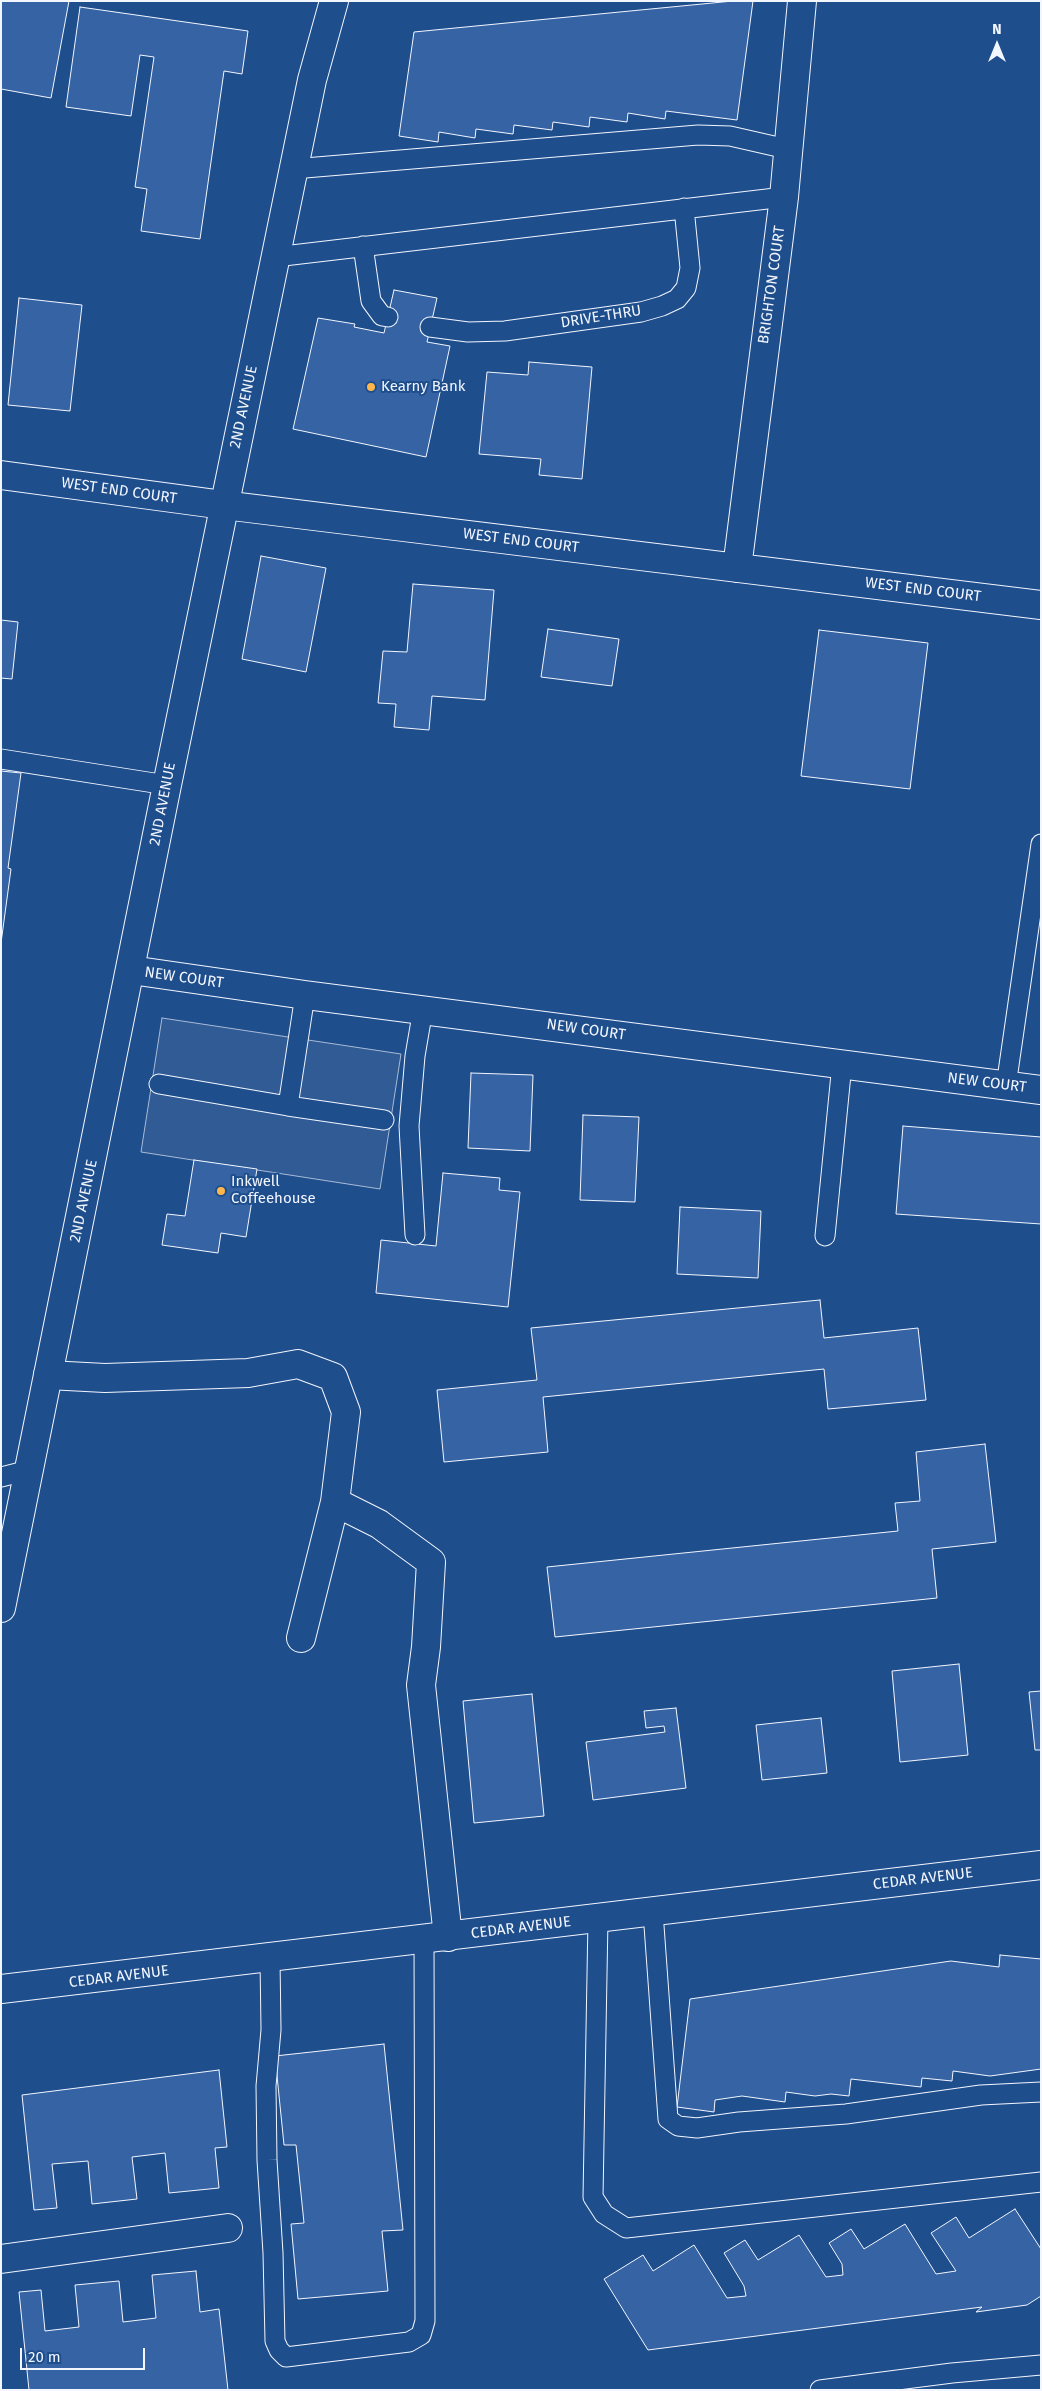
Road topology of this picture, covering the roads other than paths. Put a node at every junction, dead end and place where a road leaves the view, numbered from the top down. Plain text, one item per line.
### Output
1 (334, 1) edge
2 (802, 1) edge
3 (787, 149) junction
4 (294, 170) junction
5 (784, 197) junction
6 (684, 208) junction
7 (363, 246) junction
8 (276, 257) junction
9 (388, 317) dead end
10 (430, 326) dead end
11 (1, 475) edge
12 (224, 505) junction
13 (737, 568) junction
14 (1041, 605) edge
15 (1, 759) edge
16 (167, 785) junction
17 (1041, 844) edge
18 (131, 970) junction
19 (305, 995) junction
20 (423, 1009) junction
21 (842, 1064) junction
22 (159, 1084) dead end
23 (1006, 1086) junction
24 (1041, 1090) edge
25 (288, 1106) junction
26 (384, 1120) dead end
27 (415, 1235) dead end
28 (825, 1236) dead end
29 (48, 1375) junction
30 (29, 1470) junction
31 (1, 1477) edge
32 (335, 1502) junction
33 (1, 1608) edge
34 (301, 1638) dead end
35 (1041, 1865) edge
36 (653, 1912) junction
37 (598, 1918) junction
38 (436, 1939) junction
39 (270, 1959) junction
40 (1, 1989) edge
41 (1041, 2092) edge
42 (1041, 2182) edge
43 (228, 2228) dead end
44 (1, 2259) edge
45 (1041, 2365) edge
46 (820, 2390) edge

1 - 4 street, 2ND AVENUE
2 - 3 street, BRIGHTON COURT
3 - 4 lane
3 - 5 street, BRIGHTON COURT
4 - 8 street, 2ND AVENUE
5 - 6 lane
5 - 13 street, BRIGHTON COURT
6 - 7 lane
6 - 10 lane, DRIVE-THRU
7 - 8 lane
7 - 9 lane
8 - 12 street, 2ND AVENUE
11 - 12 street, WEST END COURT
12 - 13 street, WEST END COURT
12 - 16 street, 2ND AVENUE
13 - 14 street, WEST END COURT
15 - 16 lane
16 - 18 street, 2ND AVENUE
17 - 23 lane
18 - 19 street, NEW COURT
18 - 29 street, 2ND AVENUE
19 - 20 street, NEW COURT
19 - 25 lane
20 - 21 street, NEW COURT
20 - 27 lane
21 - 23 street, NEW COURT
21 - 28 lane
22 - 25 lane
23 - 24 street, NEW COURT
25 - 26 lane
29 - 30 street, 2ND AVENUE
29 - 32 street
30 - 31 lane
30 - 33 street, 2ND AVENUE
32 - 34 street
32 - 38 street
35 - 36 street, CEDAR AVENUE
36 - 37 street, CEDAR AVENUE
36 - 41 lane
37 - 38 street, CEDAR AVENUE
37 - 42 lane
38 - 39 street, CEDAR AVENUE
38 - 39 lane
39 - 40 street, CEDAR AVENUE
43 - 44 street
45 - 46 lane

